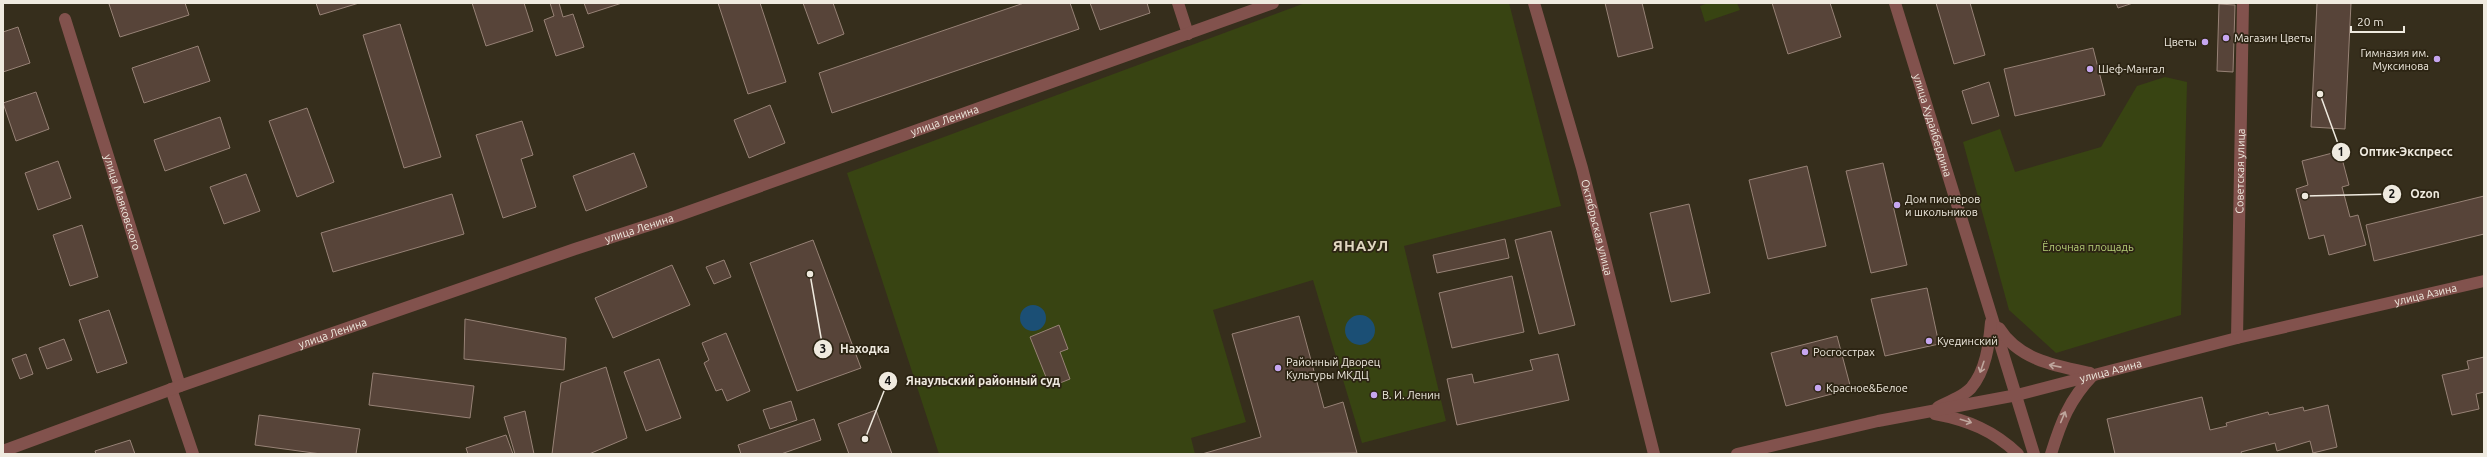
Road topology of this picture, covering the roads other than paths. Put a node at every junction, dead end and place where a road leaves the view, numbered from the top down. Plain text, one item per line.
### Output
1 (1178, 3) edge
2 (1273, 3) edge
3 (1534, 3) edge
4 (1895, 3) edge
5 (2243, 3) edge
6 (65, 19) dead end
7 (1188, 34) junction
8 (2484, 282) edge
9 (1991, 315) junction
10 (2237, 338) junction
11 (2093, 374) junction
12 (176, 387) junction
13 (2017, 395) junction
14 (1928, 413) junction
15 (3, 451) edge
16 (193, 454) edge
17 (1654, 454) edge
18 (1737, 454) edge
19 (2018, 454) edge
20 (2034, 454) edge
21 (2051, 454) edge

1 - 7 street
2 - 7 street, улица Ленина
3 - 17 street, Октябрьская улица
4 - 9 street, улица Худайбердина
5 - 10 street, Советская улица
6 - 12 street, улица Маяковского
7 - 12 street, улица Ленина
8 - 10 street, улица Азина
11 -> 9 street
9 - 13 street, улица Худайбердина
9 -> 14 street
10 - 11 street, улица Азина
11 - 13 street, улица Азина
21 -> 11 street
12 - 15 street, улица Ленина
12 - 16 street, улица Маяковского
13 - 14 street, улица Азина
13 - 20 street, улица Худайбердина
14 - 18 street, улица Азина
14 -> 19 street

